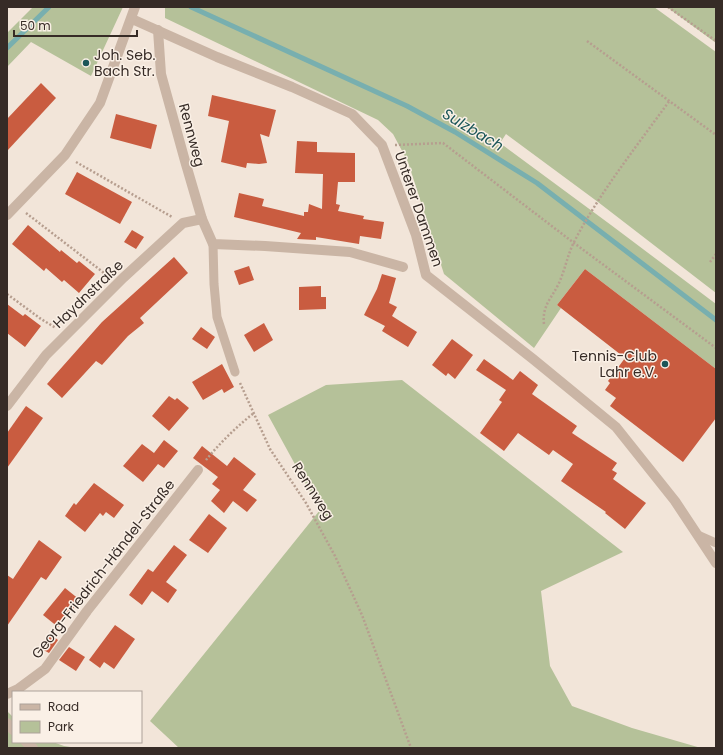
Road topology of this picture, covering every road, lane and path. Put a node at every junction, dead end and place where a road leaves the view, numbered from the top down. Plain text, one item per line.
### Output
1 (135, 7) edge
2 (668, 7) edge
3 (132, 19) junction
4 (158, 30) junction
5 (716, 41) edge
6 (587, 42) dead end
7 (670, 100) junction
8 (716, 135) edge
9 (382, 145) junction
10 (65, 155) junction
11 (16, 206) junction
12 (163, 213) dead end
13 (7, 216) edge
14 (202, 219) junction
15 (574, 243) junction
16 (213, 244) junction
17 (716, 254) edge
18 (710, 262) dead end
19 (403, 267) dead end
20 (98, 269) dead end
21 (7, 294) edge
22 (41, 319) dead end
23 (544, 324) dead end
24 (716, 348) edge
25 (235, 372) joint
26 (7, 406) edge
27 (254, 413) junction
28 (198, 470) joint
29 (698, 534) junction
30 (716, 543) edge
31 (716, 563) edge
32 (14, 691) edge
33 (411, 748) edge

1 - 3 street
2 - 5 path
3 - 4 street, Unterer Dammen
3 - 10 street
4 - 9 street, Unterer Dammen
4 - 14 street, Rennweg
6 - 7 path
7 - 8 path
7 - 15 path
9 - 15 path
9 - 29 street, Unterer Dammen
10 - 11 street
10 - 12 path
11 - 13 street
11 - 20 path
14 - 16 street, Rennweg
14 - 26 street, Haydnstraße
15 - 23 path
15 - 24 path
16 - 19 street
16 - 25 lane, Rennweg
17 - 18 path
21 - 22 path
25 - 27 path, Rennweg
27 - 28 path
27 - 33 path, Rennweg
28 - 32 street, Georg-Friedrich-Händel-Straße
29 - 30 lane
29 - 31 street, Unterer Dammen

